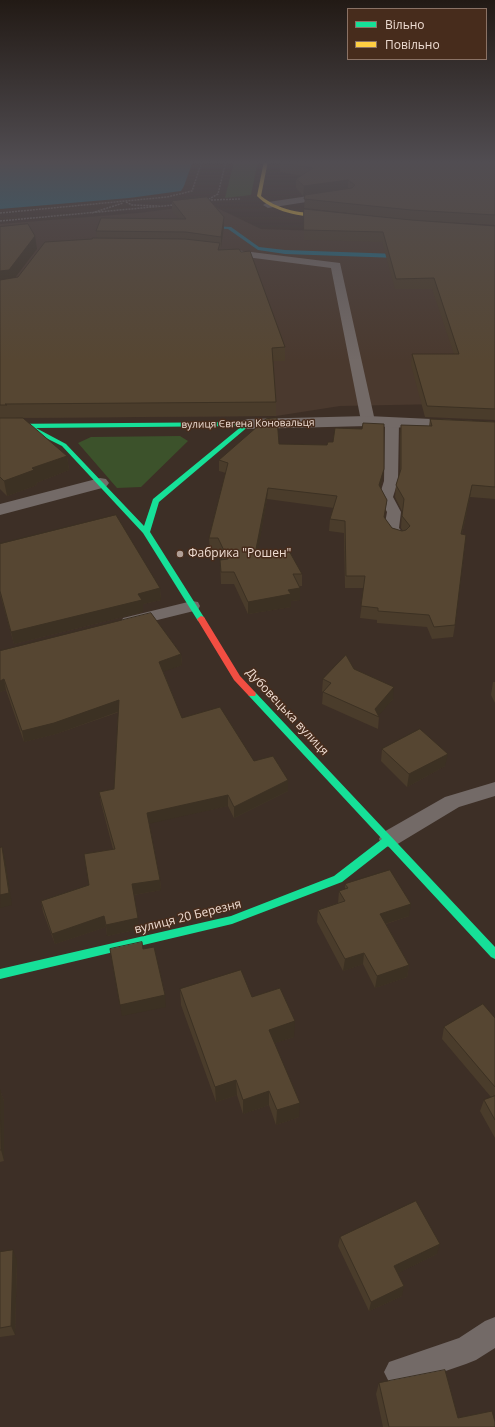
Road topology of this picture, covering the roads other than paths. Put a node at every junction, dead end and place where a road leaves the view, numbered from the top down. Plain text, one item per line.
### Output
1 (217, 251) edge
2 (368, 421) junction
3 (392, 422) junction
4 (248, 424) junction
5 (0, 426) edge
6 (28, 426) junction
7 (495, 427) edge
8 (100, 483) junction
9 (0, 510) edge
10 (146, 532) junction
11 (399, 538) edge
12 (192, 606) junction
13 (113, 626) edge
14 (495, 789) edge
15 (389, 839) junction
16 (495, 954) edge
17 (0, 974) edge
18 (495, 1330) edge
19 (399, 1372) dead end

1 - 2 lane
2 - 3 street, вулиця Євгена Коновальця
2 - 4 street, вулиця Євгена Коновальця
3 - 7 street, вулиця Євгена Коновальця
3 - 11 lane
4 - 6 street, вулиця Євгена Коновальця
4 - 10 street
5 - 6 street, вулиця Євгена Коновальця
6 - 8 street, Дубовецька вулиця
8 - 9 street
8 - 10 street, Дубовецька вулиця
10 - 12 street, Дубовецька вулиця
12 - 13 lane
12 - 15 street, Дубовецька вулиця
14 - 15 lane
15 - 16 street, Дубовецька вулиця
15 - 17 street, вулиця 20 Березня
18 - 19 lane

